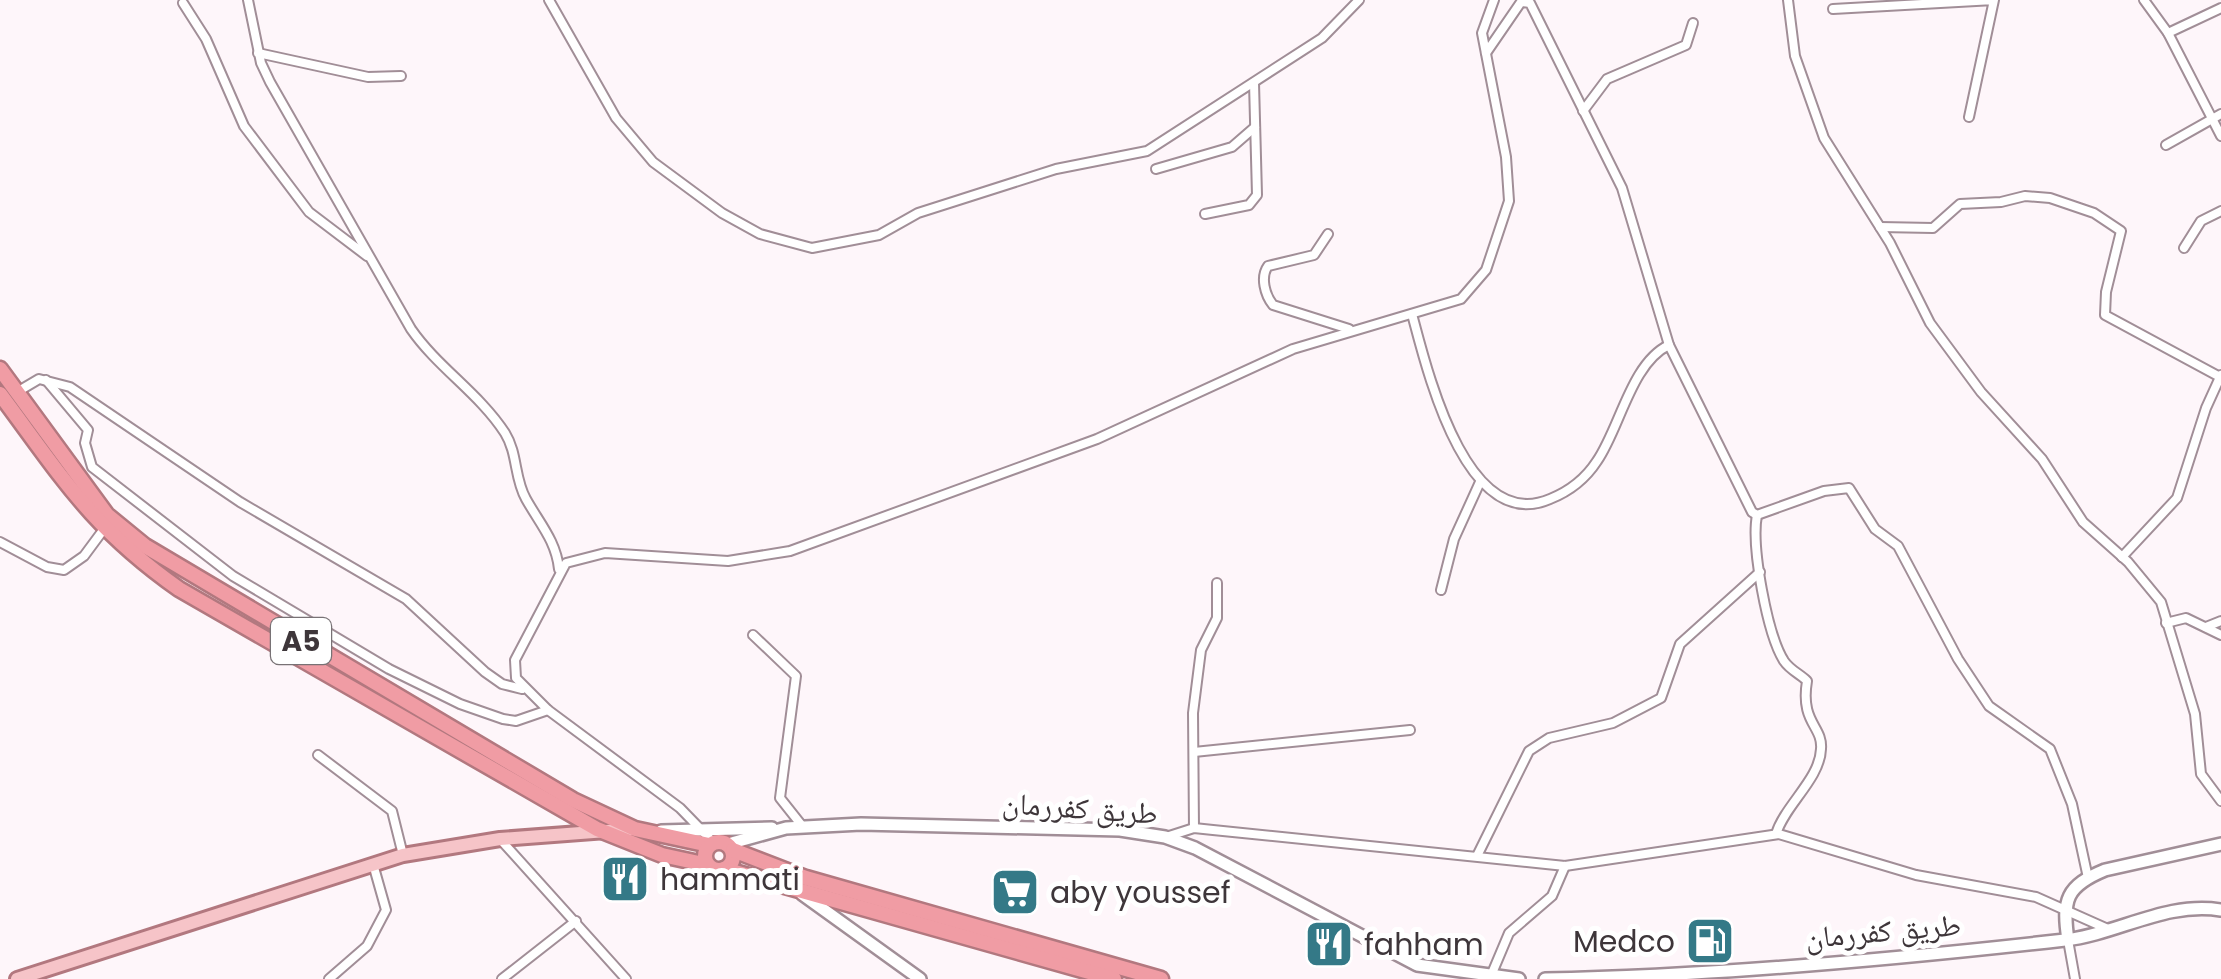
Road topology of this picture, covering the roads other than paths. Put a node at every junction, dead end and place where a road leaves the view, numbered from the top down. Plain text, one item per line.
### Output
1 (248, 0) edge
2 (549, 0) edge
3 (1359, 0) edge
4 (1494, 0) edge
5 (1788, 0) edge
6 (2144, 0) edge
7 (183, 3) dead end
8 (2221, 8) edge
9 (1833, 9) dead end
10 (1693, 23) dead end
11 (2168, 34) junction
12 (258, 53) junction
13 (1486, 54) junction
14 (402, 76) dead end
15 (1254, 83) junction
16 (1583, 112) junction
17 (2217, 116) edge
18 (1968, 117) dead end
19 (1255, 127) junction
20 (2221, 136) edge
21 (2166, 145) dead end
22 (1156, 169) dead end
23 (2221, 211) edge
24 (1205, 214) dead end
25 (1880, 227) junction
26 (1328, 234) dead end
27 (2184, 248) dead end
28 (370, 259) junction
29 (1412, 314) junction
30 (1350, 330) junction
31 (1669, 345) junction
32 (0, 369) edge
33 (46, 380) junction
34 (2220, 380) edge
35 (6, 395) edge
36 (1480, 482) junction
37 (1758, 515) junction
38 (104, 530) junction
39 (0, 542) edge
40 (2122, 557) junction
41 (559, 570) junction
42 (1760, 572) junction
43 (1217, 583) dead end
44 (1441, 590) dead end
45 (2221, 622) edge
46 (2166, 623) junction
47 (2206, 627) junction
48 (753, 634) dead end
49 (2221, 635) edge
50 (389, 669) junction
51 (378, 687) junction
52 (522, 689) junction
53 (548, 710) junction
54 (1410, 730) dead end
55 (1194, 752) junction
56 (318, 755) dead end
57 (2221, 801) edge
58 (803, 827) junction
59 (786, 828) junction
60 (1194, 828) junction
61 (597, 829) junction
62 (643, 830) junction
63 (702, 830) junction
64 (1776, 834) junction
65 (1165, 837) junction
66 (500, 838) junction
67 (2221, 844) edge
68 (721, 845) junction
69 (404, 855) junction
70 (1477, 856) junction
71 (373, 864) junction
72 (708, 866) junction
73 (1565, 866) junction
74 (724, 869) junction
75 (2088, 878) junction
76 (798, 890) junction
77 (2064, 907) junction
78 (2221, 910) edge
79 (576, 921) junction
80 (2110, 930) junction
81 (2068, 940) junction
82 (1417, 965) junction
83 (1733, 967) junction
84 (1490, 978) edge
85 (17, 979) edge
86 (329, 979) edge
87 (502, 979) edge
88 (626, 979) edge
89 (920, 979) edge
90 (1114, 979) edge
91 (1162, 979) edge
92 (1412, 979) edge
93 (1519, 979) edge
94 (1545, 979) edge
95 (1717, 979) edge
96 (2074, 979) edge

1 - 12 street
2 - 15 street
3 - 15 street
4 - 13 street
5 - 25 street
6 - 11 street
7 - 28 street
8 - 11 street
9 - 18 street
10 - 16 street
11 - 17 street
12 - 14 street
12 - 28 street
13 - 16 street
13 - 29 street
15 - 19 street
16 - 31 street
17 - 20 street
17 - 21 street
19 - 22 street
19 - 24 street
23 - 27 street
25 - 34 street
25 - 40 street
26 - 30 street
28 - 41 street
29 - 30 street
29 - 36 street
30 - 41 street
31 - 36 street
31 - 37 street
32 - 35 highway
33 - 35 street
33 - 50 street
33 - 52 street
34 - 40 street
35 - 38 highway, A5
35 - 51 highway, A5
36 - 44 street
37 - 42 street
37 - 75 street
38 - 39 street
38 - 61 highway, A5
40 - 46 street
41 - 52 street
42 - 64 street
42 - 70 street
43 - 55 street
45 - 47 street
46 - 47 street
46 - 57 street
47 - 49 street
48 - 58 street
50 - 51 street
50 - 53 street
51 - 62 highway, A5
52 - 53 street
53 - 63 street
54 - 55 street
55 - 60 street
56 - 69 street
58 - 59 main road, طريق كفررمان
58 - 65 main road, طريق كفررمان
59 - 63 main road
59 - 68 main road, طريق كفررمان
60 - 65 street
60 - 70 street
61 - 62 main road
61 - 66 main road
61 - 72 highway, A5
62 - 63 main road
62 - 68 highway, A5
63 - 68 street
64 - 73 street
64 - 77 street
65 - 82 main road, طريق كفررمان
66 - 69 main road
66 - 79 street
67 - 75 main road
68 - 72 highway
68 - 74 highway
68 - 91 highway, A5
69 - 71 main road
70 - 73 street
71 - 85 main road
71 - 86 street
72 - 74 highway, A5
73 - 84 street
74 - 76 highway, A5
75 - 77 main road
76 - 89 main road
76 - 90 highway, A5
77 - 80 street
77 - 81 main road
78 - 80 main road, طريق كفررمان
79 - 87 street
79 - 88 street
80 - 81 main road, طريق كفررمان
81 - 83 main road, طريق كفررمان
81 - 96 street
82 - 84 main road, طريق كفررمان
82 - 92 street
83 - 94 main road, طريق كفررمان
83 - 95 street
84 - 93 main road, طريق كفررمان

